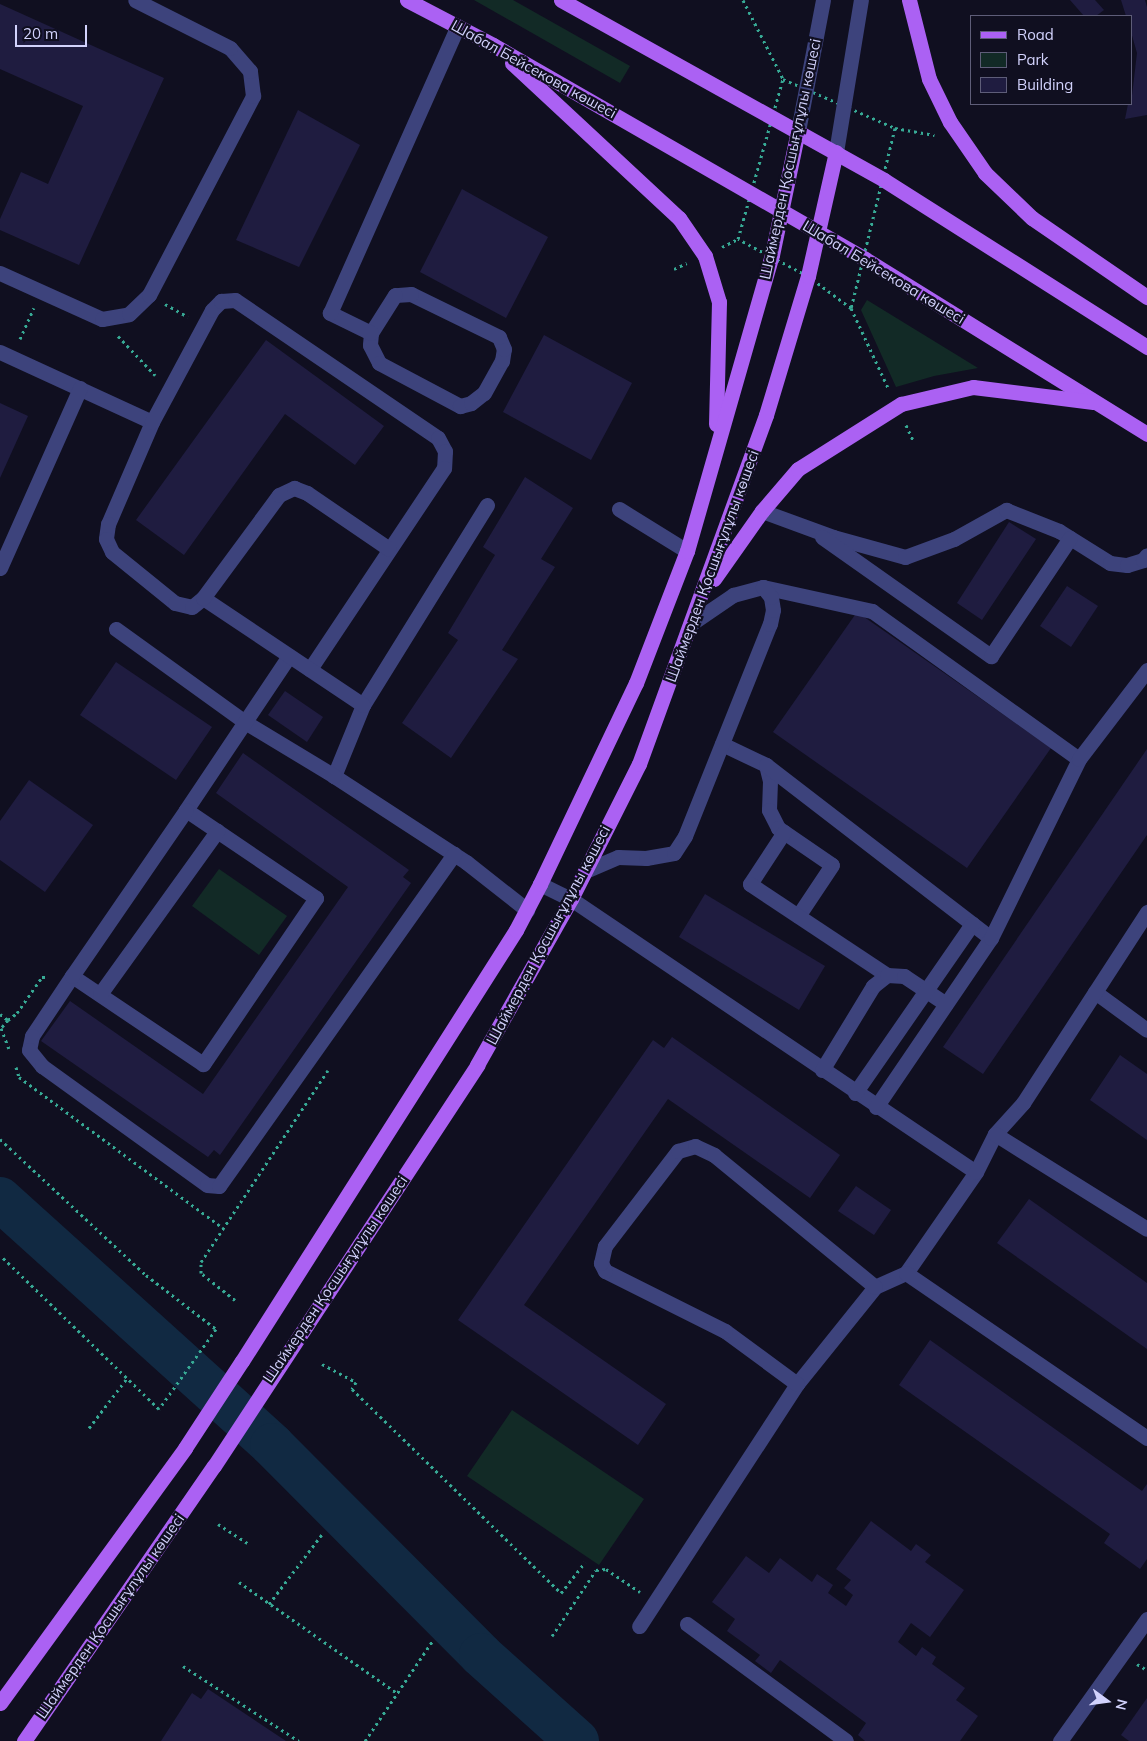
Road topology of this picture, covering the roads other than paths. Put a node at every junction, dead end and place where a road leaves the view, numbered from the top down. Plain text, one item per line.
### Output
1 (135, 0) edge
2 (407, 0) edge
3 (561, 0) edge
4 (822, 0) edge
5 (861, 0) edge
6 (909, 0) edge
7 (458, 26) junction
8 (492, 45) junction
9 (798, 131) junction
10 (836, 152) junction
11 (782, 210) junction
12 (818, 231) junction
13 (0, 273) edge
14 (1147, 297) edge
15 (371, 333) junction
16 (1147, 347) edge
17 (6, 355) edge
18 (80, 388) junction
19 (1098, 403) junction
20 (152, 422) junction
21 (1147, 434) edge
22 (716, 446) junction
23 (486, 505) dead end
24 (619, 509) dead end
25 (762, 511) junction
26 (808, 528) junction
27 (1070, 538) junction
28 (389, 549) junction
29 (688, 551) junction
30 (1147, 555) edge
31 (0, 568) edge
32 (763, 587) junction
33 (703, 594) junction
34 (203, 598) junction
35 (692, 623) junction
36 (116, 629) dead end
37 (289, 656) junction
38 (310, 669) junction
39 (1147, 670) edge
40 (364, 705) junction
41 (245, 722) junction
42 (722, 744) junction
43 (1079, 759) junction
44 (766, 765) junction
45 (334, 776) junction
46 (186, 810) junction
47 (217, 831) junction
48 (784, 832) junction
49 (454, 854) junction
50 (586, 871) junction
51 (540, 884) junction
52 (571, 899) junction
53 (527, 910) junction
54 (1147, 912) edge
55 (798, 916) junction
56 (972, 924) junction
57 (991, 938) junction
58 (887, 975) junction
59 (72, 976) junction
60 (926, 991) junction
61 (1095, 992) junction
62 (100, 994) junction
63 (946, 1004) junction
64 (1147, 1030) edge
65 (822, 1070) junction
66 (855, 1093) junction
67 (876, 1107) junction
68 (995, 1134) junction
69 (976, 1172) junction
70 (1147, 1229) edge
71 (906, 1273) junction
72 (875, 1287) junction
73 (797, 1384) junction
74 (1147, 1438) edge
75 (1147, 1619) edge
76 (687, 1624) dead end
77 (639, 1626) dead end
78 (0, 1703) edge
79 (24, 1741) edge
80 (846, 1741) edge
81 (1060, 1741) edge

1 - 13 street
2 - 7 main road, Шабал Бейсекова көшесі
3 - 9 main road
4 - 9 street, Шаймерден Қосшығұлұлы көшесі
5 - 10 street, Шаймерден Қосшығұлұлы көшесі
6 - 14 main road
7 - 8 main road, Шабал Бейсекова көшесі
7 - 15 street
8 - 11 main road, Шабал Бейсекова көшесі
8 - 22 main road
9 - 10 main road
9 - 11 main road, Шаймерден Қосшығұлұлы көшесі
10 - 12 main road, Шаймерден Қосшығұлұлы көшесі
10 - 16 main road
11 - 12 main road, Шабал Бейсекова көшесі
11 - 22 main road, Шаймерден Қосшығұлұлы көшесі
12 - 19 main road, Шабал Бейсекова көшесі
12 - 33 main road, Шаймерден Қосшығұлұлы көшесі
15 - 15 street
17 - 18 street
18 - 20 street
18 - 31 street
19 - 21 main road, Шабал Бейсекова көшесі
19 - 25 main road
20 - 28 street
20 - 34 street
22 - 29 main road, Шаймерден Қосшығұлұлы көшесі
23 - 40 street
24 - 29 street
25 - 26 street
25 - 33 main road
26 - 27 street
26 - 27 street
27 - 30 street
28 - 34 street
28 - 38 street
29 - 51 main road, Шаймерден Қосшығұлұлы көшесі
32 - 35 street
32 - 42 street
32 - 43 street
33 - 35 main road, Шаймерден Қосшығұлұлы көшесі
34 - 37 street
35 - 50 main road, Шаймерден Қосшығұлұлы көшесі
36 - 41 street
37 - 38 street
37 - 41 street
38 - 40 street
39 - 43 street
40 - 45 street
41 - 45 street
41 - 46 street
42 - 44 street
42 - 50 street
43 - 57 street
44 - 48 street
44 - 56 street
45 - 49 street
46 - 47 street
46 - 59 street
47 - 62 street
47 - 62 street
48 - 55 street
48 - 55 street
49 - 53 street
49 - 59 street
50 - 52 main road, Шаймерден Қосшығұлұлы көшесі
51 - 52 street
51 - 53 main road, Шаймерден Қосшығұлұлы көшесі
52 - 65 street
52 - 79 main road, Шаймерден Қосшығұлұлы көшесі
53 - 78 main road, Шаймерден Қосшығұлұлы көшесі
54 - 61 street
55 - 58 street
56 - 57 street
56 - 60 street
57 - 63 street
58 - 60 street
58 - 65 street
59 - 62 street
60 - 63 street
60 - 66 street
61 - 64 street
61 - 68 street
63 - 67 street
65 - 66 street
66 - 67 street
67 - 69 street
68 - 69 street
68 - 70 street
69 - 71 street
71 - 72 street
71 - 74 street
72 - 73 street
72 - 73 street
73 - 77 street
75 - 81 street
76 - 80 street

